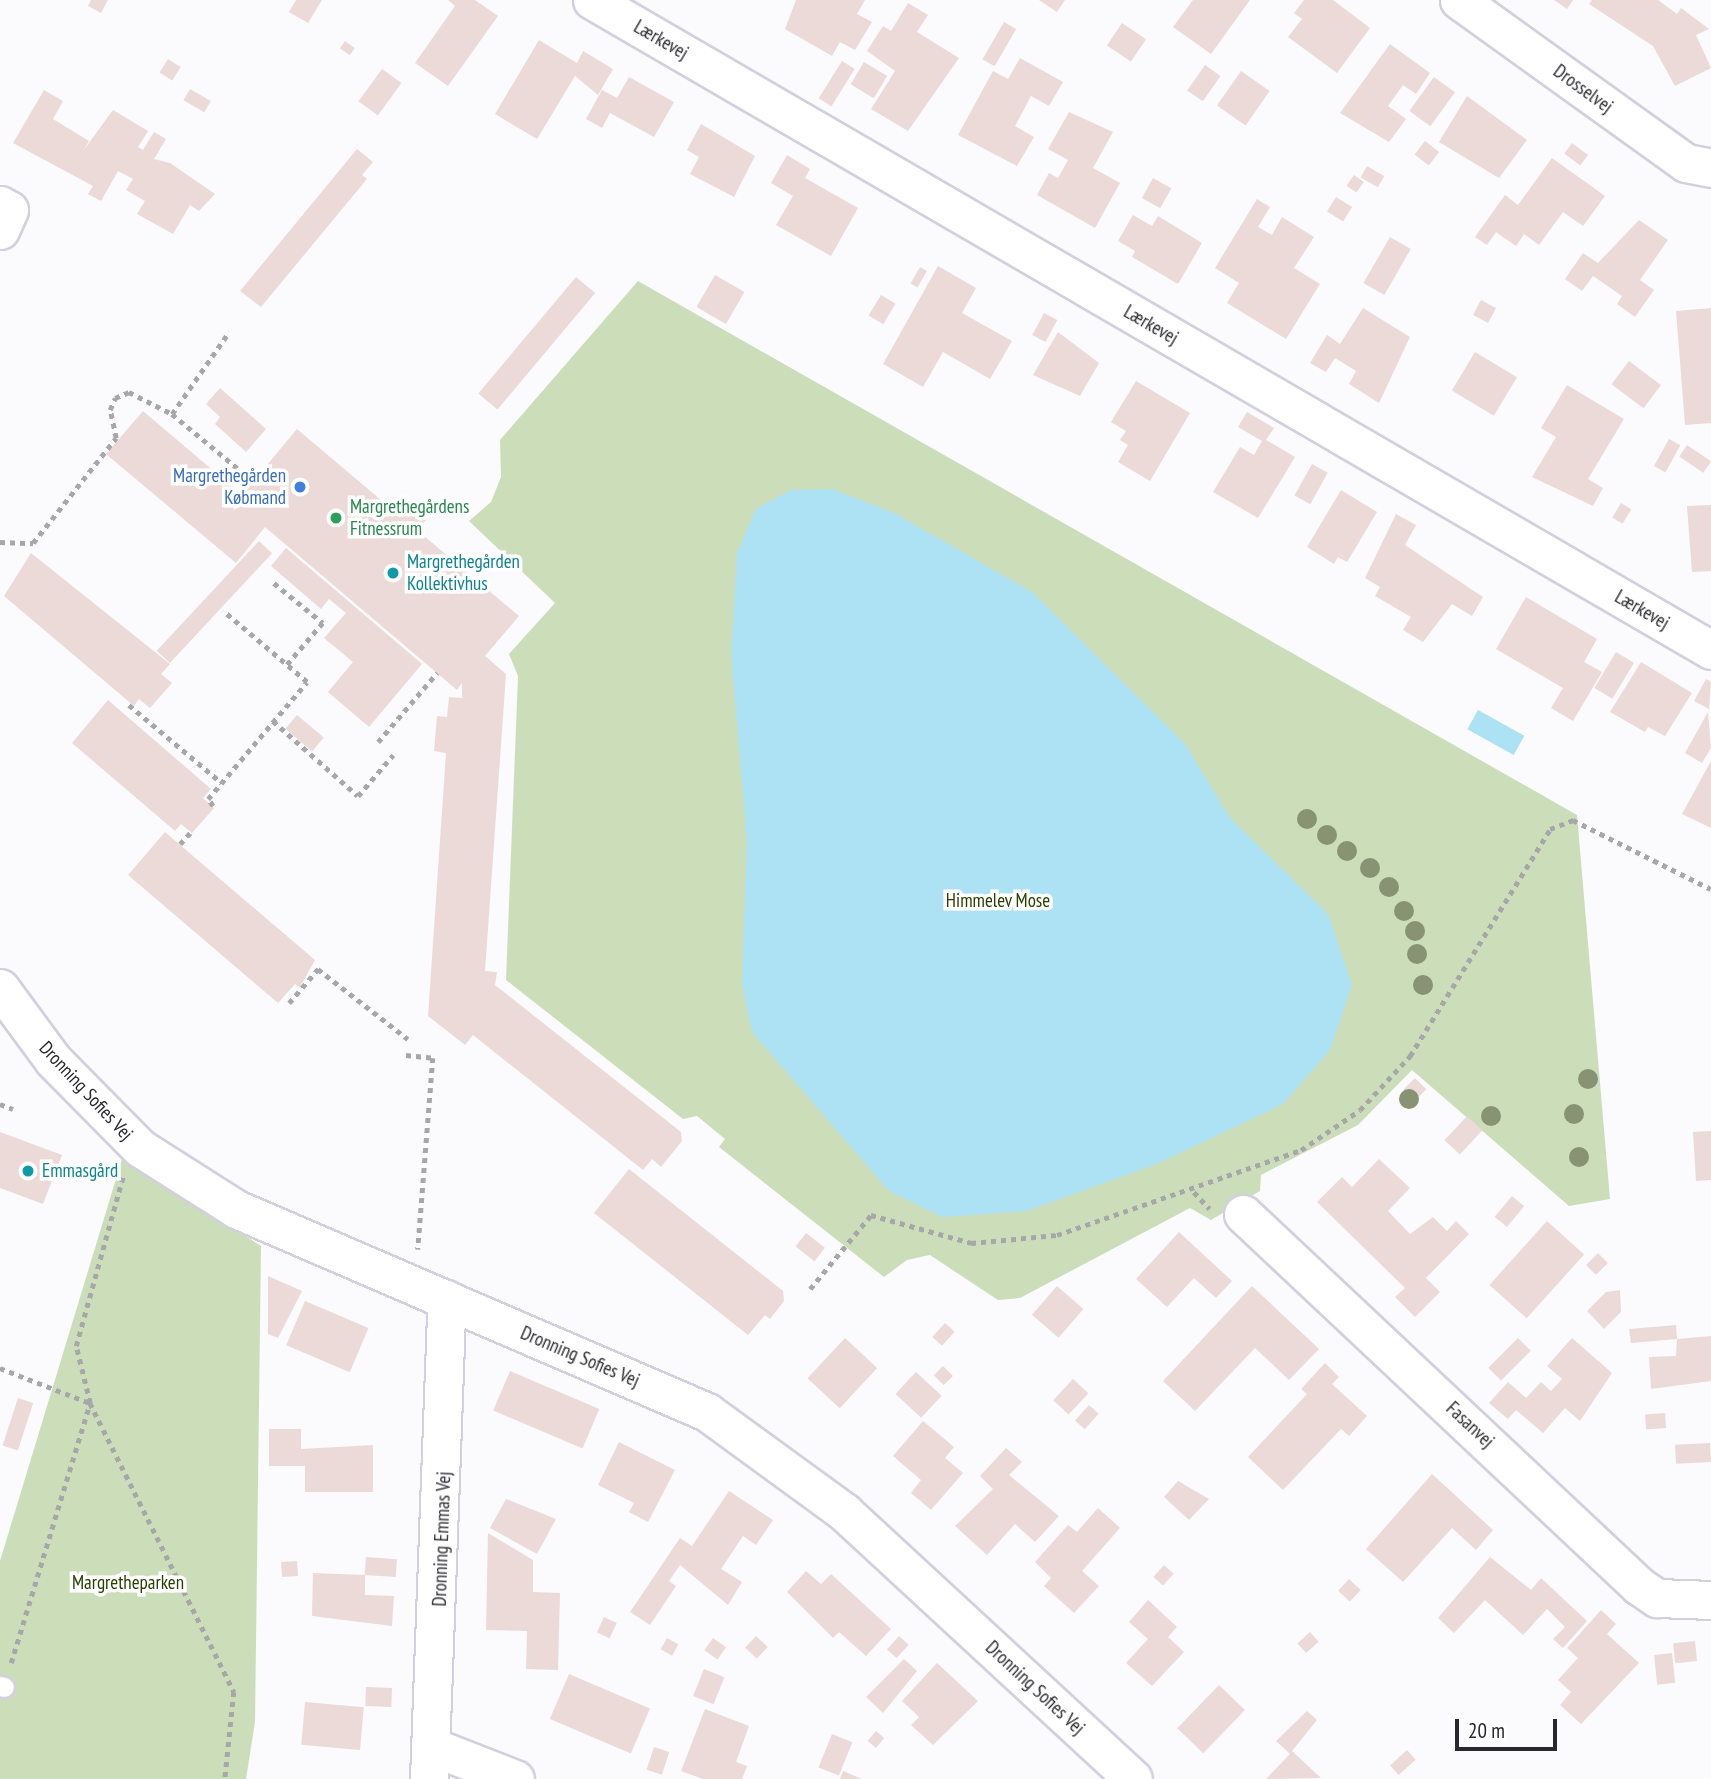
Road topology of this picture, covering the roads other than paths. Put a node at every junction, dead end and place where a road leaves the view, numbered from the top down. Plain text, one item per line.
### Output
1 (592, 0) edge
2 (1459, 0) edge
3 (1711, 168) edge
4 (0, 205) edge
5 (0, 230) edge
6 (1711, 650) edge
7 (0, 988) edge
8 (1230, 1215) road end
9 (447, 1299) junction
10 (1711, 1600) edge
11 (431, 1763) edge
12 (515, 1779) edge
13 (1133, 1779) edge

1 - 6 street, Lærkevej
2 - 3 street, Drosselvej
4 - 5 street
7 - 9 street, Dronning Sofies Vej
8 - 10 street, Fasanvej
9 - 11 street, Dronning Emmas Vej
9 - 13 street, Dronning Sofies Vej
11 - 12 street

